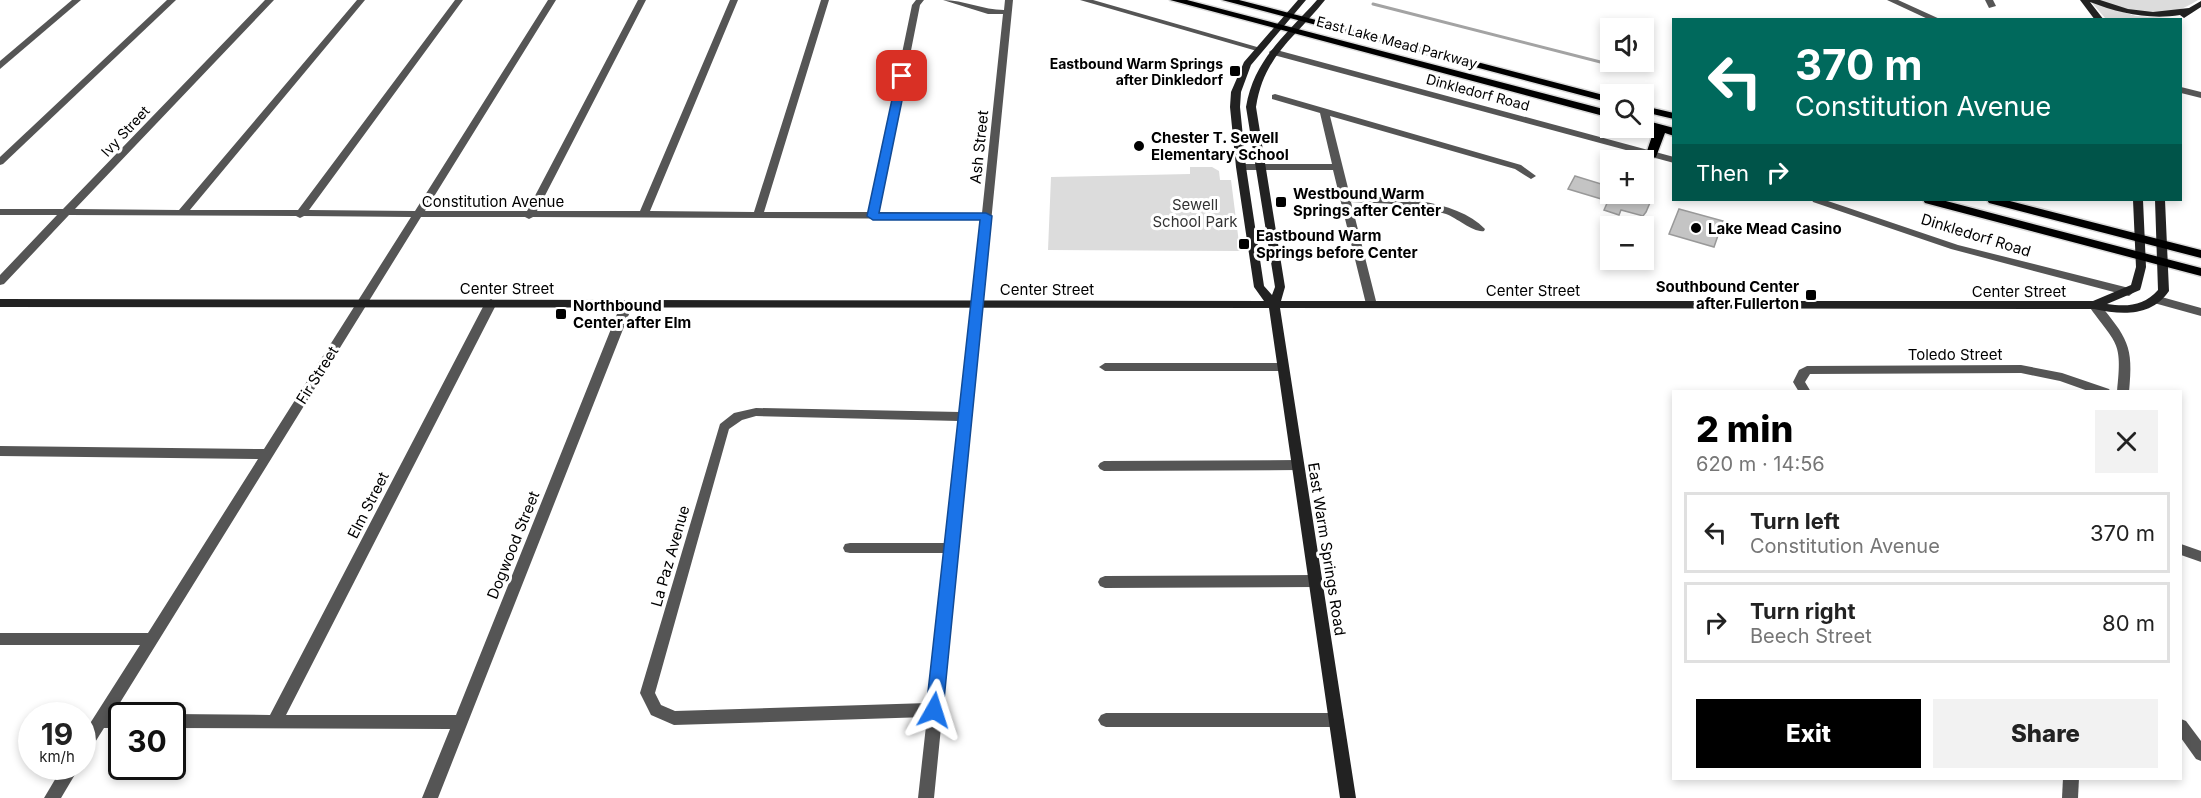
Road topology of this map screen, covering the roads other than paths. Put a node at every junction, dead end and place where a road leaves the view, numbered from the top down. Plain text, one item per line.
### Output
1 (77, 0) edge
2 (172, 0) edge
3 (270, 0) edge
4 (361, 0) edge
5 (459, 0) edge
6 (552, 0) edge
7 (642, 0) edge
8 (734, 0) edge
9 (825, 0) edge
10 (920, 0) edge
11 (947, 0) edge
12 (1084, 0) edge
13 (1175, 0) edge
14 (1227, 0) edge
15 (1302, 0) edge
16 (1322, 0) edge
17 (1891, 0) edge
18 (2084, 0) edge
19 (2092, 0) edge
20 (2201, 3) edge
21 (1008, 6) edge
22 (2190, 10) junction
23 (1288, 16) junction
24 (1933, 18) edge
25 (2098, 18) edge
26 (2180, 18) edge
27 (1304, 20) junction
28 (1278, 27) junction
29 (1293, 31) junction
30 (1260, 49) junction
31 (1274, 52) junction
32 (0, 66) edge
33 (1513, 90) junction
34 (2182, 90) edge
35 (2201, 95) edge
36 (1275, 97) dead end
37 (1600, 97) edge
38 (1600, 105) edge
39 (1324, 111) junction
40 (1654, 112) edge
41 (1600, 113) edge
42 (1672, 116) edge
43 (1654, 126) edge
44 (1672, 126) edge
45 (1661, 128) junction
46 (1672, 131) edge
47 (1637, 150) edge
48 (1653, 150) edge
49 (1654, 155) edge
50 (1672, 159) edge
51 (0, 162) edge
52 (1241, 167) junction
53 (1260, 167) junction
54 (1336, 167) junction
55 (1531, 176) dead end
56 (1344, 199) junction
57 (1820, 201) edge
58 (1933, 201) edge
59 (1997, 201) edge
60 (2138, 201) edge
61 (2160, 201) edge
62 (0, 212) edge
63 (66, 212) junction
64 (181, 214) junction
65 (300, 215) junction
66 (416, 216) junction
67 (529, 216) junction
68 (643, 216) junction
69 (758, 216) junction
70 (873, 216) junction
71 (986, 216) junction
72 (1480, 229) dead end
73 (2140, 238) junction
74 (2163, 244) junction
75 (2201, 254) edge
76 (2141, 257) junction
77 (2164, 263) junction
78 (2201, 272) edge
79 (0, 282) edge
80 (2129, 292) junction
81 (2158, 300) junction
82 (0, 303) edge
83 (362, 303) junction
84 (490, 303) junction
85 (627, 304) junction
86 (979, 304) junction
87 (1274, 305) junction
88 (1371, 305) junction
89 (2094, 305) junction
90 (2201, 312) edge
91 (1283, 366) junction
92 (1105, 367) dead end
93 (1804, 390) edge
94 (2099, 390) edge
95 (2123, 390) edge
96 (963, 417) junction
97 (0, 451) edge
98 (268, 454) junction
99 (1298, 465) junction
100 (1104, 466) dead end
101 (850, 548) dead end
102 (950, 548) junction
103 (2182, 549) edge
104 (2201, 557) edge
105 (1316, 581) junction
106 (1105, 582) dead end
107 (0, 639) edge
108 (152, 639) junction
109 (934, 710) junction
110 (1106, 720) dead end
111 (1336, 720) junction
112 (101, 721) junction
113 (108, 721) edge
114 (186, 721) edge
115 (274, 722) junction
116 (460, 722) junction
117 (2182, 727) edge
118 (96, 729) edge
119 (2201, 754) edge
120 (63, 780) edge
121 (2071, 780) edge
122 (52, 798) edge
123 (430, 798) edge
124 (926, 798) edge
125 (1348, 798) edge
126 (2070, 798) edge

1 - 32 street
2 - 51 street
3 - 63 street, Ivy Street
4 - 64 street
5 - 65 street
6 - 66 street, Fir Street
7 - 67 street
8 - 68 street
9 - 69 street
10 - 70 street
11 - 21 street
12 - 30 street
13 - 28 main road, East Lake Mead Parkway
14 - 23 main road, East Lake Mead Parkway
15 - 23 street, East Warm Springs Road
16 - 27 street, East Warm Springs Road
17 - 24 street
18 - 25 street
19 - 22 street
20 - 22 street
21 - 71 street, Ash Street
22 - 26 street
23 - 27 main road, East Lake Mead Parkway
23 - 28 street, East Warm Springs Road
27 - 29 street, East Warm Springs Road
27 - 37 main road, East Lake Mead Parkway
28 - 29 main road, East Lake Mead Parkway
28 - 30 street, East Warm Springs Road
29 - 31 street, East Warm Springs Road
29 - 33 main road, East Lake Mead Parkway
30 - 52 street, East Warm Springs Road
31 - 47 street, Dinkledorf Road
31 - 53 street, East Warm Springs Road
33 - 38 main road
33 - 41 main road, East Lake Mead Parkway
34 - 35 street
36 - 39 street
39 - 54 street
39 - 55 street
40 - 42 main road
43 - 45 main road
44 - 45 main road
45 - 46 main road
45 - 48 main road
49 - 50 street, Dinkledorf Road
52 - 53 street
52 - 87 street, East Warm Springs Road
53 - 54 street
53 - 87 street, East Warm Springs Road
54 - 56 street
56 - 72 street
56 - 88 street
57 - 80 street, Dinkledorf Road
58 - 76 main road
59 - 73 main road
60 - 73 street
61 - 74 street
62 - 63 street, Constitution Avenue
63 - 64 street, Constitution Avenue
63 - 79 street, Ivy Street
64 - 65 street, Constitution Avenue
65 - 66 street, Constitution Avenue
66 - 67 street, Constitution Avenue
66 - 83 street, Fir Street
67 - 68 street, Constitution Avenue
68 - 69 street, Constitution Avenue
69 - 70 street, Constitution Avenue
70 - 71 street, Constitution Avenue
71 - 86 street, Ash Street
73 - 74 main road
73 - 76 street
74 - 75 main road
74 - 77 street
76 - 77 main road
76 - 80 street
77 - 78 main road
77 - 81 street
80 - 89 street, Center Street
81 - 89 street, Center Street
81 - 90 street
82 - 83 street, Center Street
83 - 84 street, Center Street
83 - 98 street, Fir Street
84 - 85 street, Center Street
84 - 115 street, Elm Street
85 - 86 street, Center Street
85 - 116 street, Dogwood Street
86 - 87 street, Center Street
86 - 96 street, Ash Street
87 - 88 street, Center Street
87 - 91 street, East Warm Springs Road
88 - 89 street, Center Street
89 - 95 street
91 - 92 street
91 - 99 street, East Warm Springs Road
93 - 94 street, Toledo Street
96 - 102 street, Ash Street
96 - 109 street, La Paz Avenue
97 - 98 street
98 - 108 street, Fir Street
99 - 100 street
99 - 105 street, East Warm Springs Road
101 - 102 street
102 - 109 street, Ash Street
103 - 104 street
105 - 106 street
105 - 111 street, East Warm Springs Road
107 - 108 street
108 - 112 street, Fir Street
109 - 124 street, Ash Street
110 - 111 street
111 - 125 street, East Warm Springs Road
112 - 113 street
112 - 118 street, Fir Street
114 - 115 street
115 - 116 street
116 - 123 street, Dogwood Street
117 - 119 street
120 - 122 street
121 - 126 street

